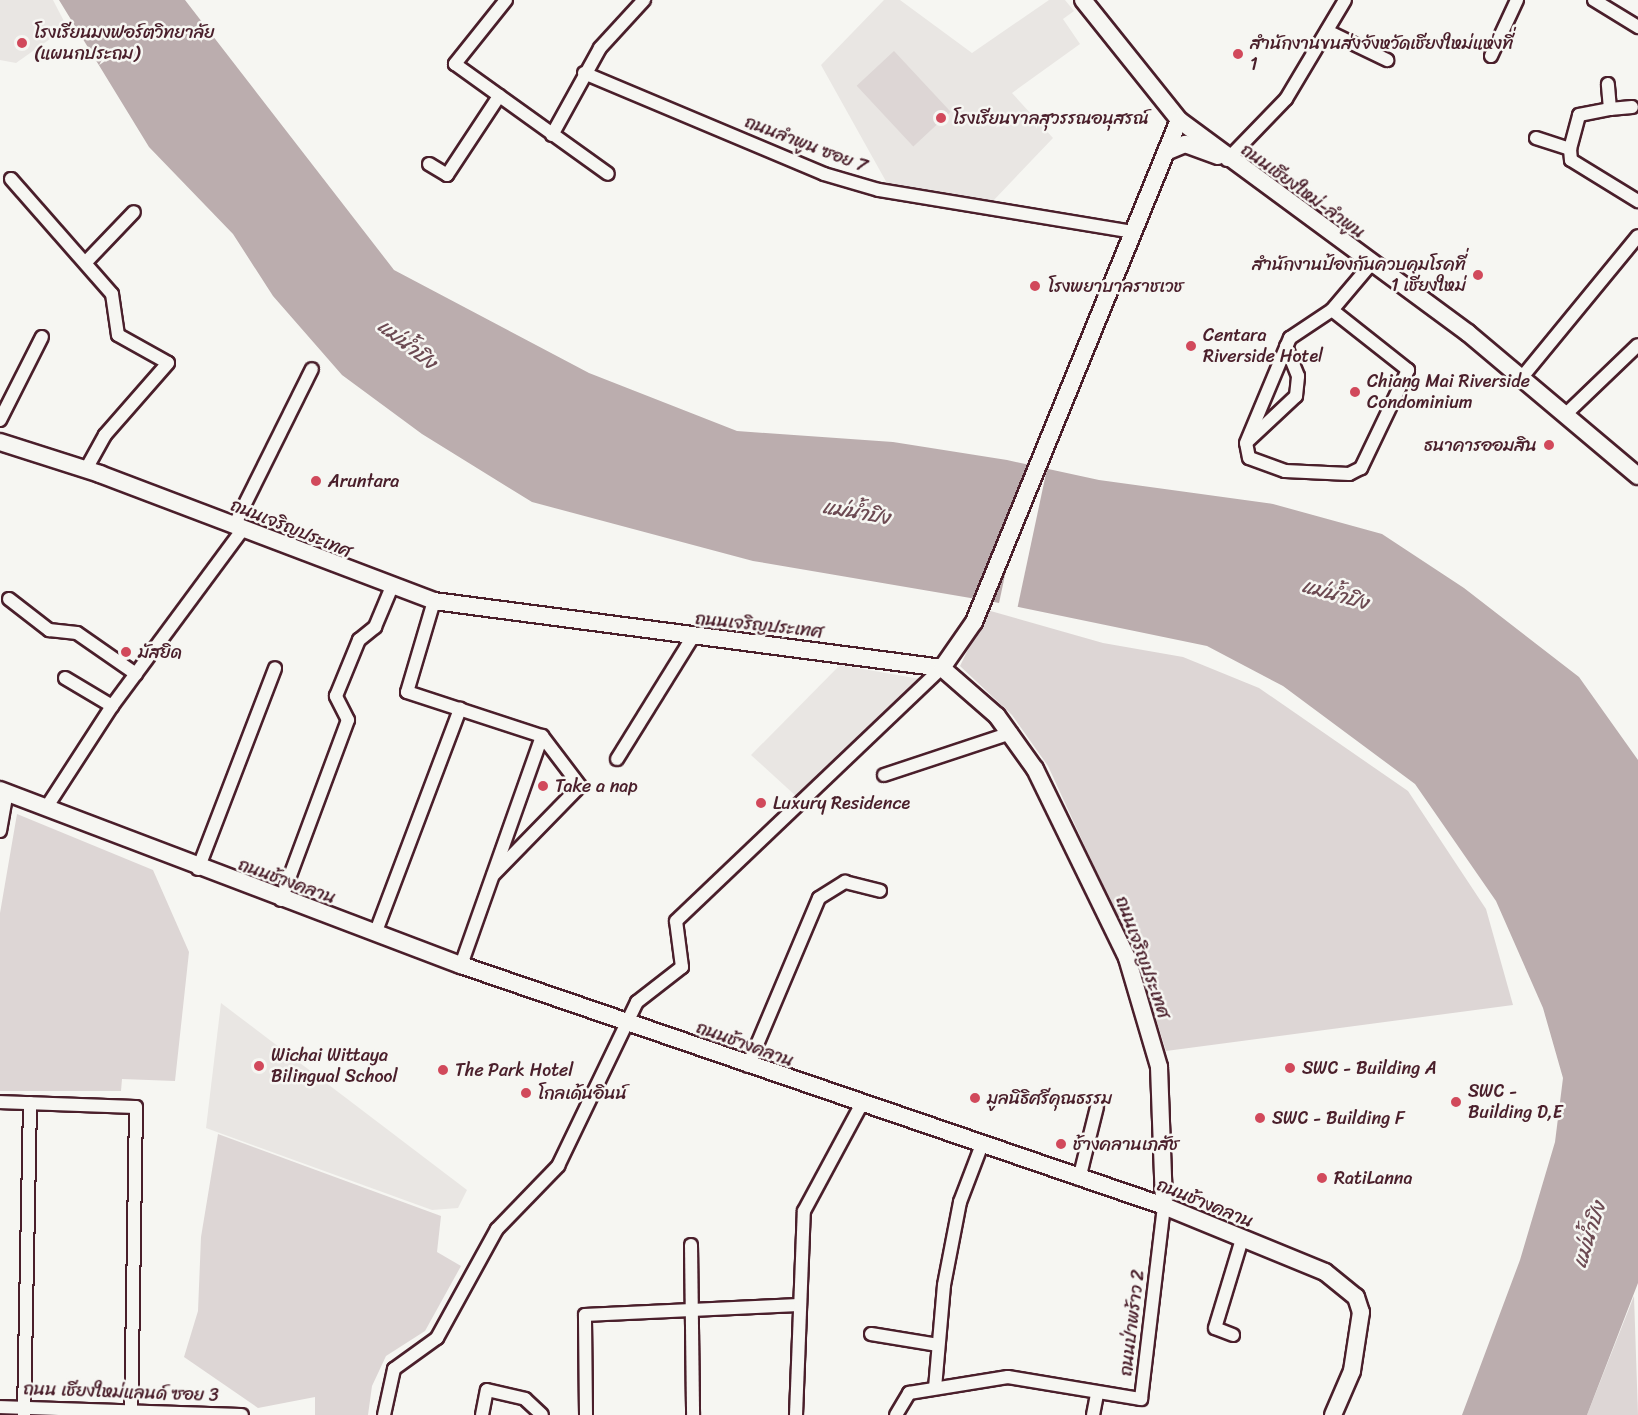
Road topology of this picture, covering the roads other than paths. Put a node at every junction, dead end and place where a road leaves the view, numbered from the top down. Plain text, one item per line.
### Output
1 (506, 0) edge
2 (644, 0) edge
3 (1083, 0) edge
4 (1345, 0) edge
5 (1517, 0) edge
6 (1594, 0) edge
7 (1638, 27) edge
8 (1328, 31) junction
9 (1491, 56) dead end
10 (1387, 60) dead end
11 (584, 73) junction
12 (1608, 84) dead end
13 (499, 96) junction
14 (1161, 99) junction
15 (1632, 107) dead end
16 (1610, 109) junction
17 (1179, 120) junction
18 (552, 135) junction
19 (1536, 138) dead end
20 (1570, 149) junction
21 (1165, 155) junction
22 (1227, 160) junction
23 (429, 164) dead end
24 (608, 174) dead end
25 (11, 179) dead end
26 (1638, 201) edge
27 (134, 212) dead end
28 (1133, 232) junction
29 (1638, 236) edge
30 (86, 262) junction
31 (1371, 264) junction
32 (1332, 310) junction
33 (42, 337) dead end
34 (1638, 345) edge
35 (1286, 346) junction
36 (312, 369) dead end
37 (1523, 376) junction
38 (1567, 413) junction
39 (0, 420) edge
40 (0, 442) edge
41 (1246, 443) junction
42 (86, 469) junction
43 (1638, 476) edge
44 (238, 528) junction
45 (391, 589) junction
46 (9, 599) dead end
47 (434, 601) junction
48 (692, 638) junction
49 (275, 668) dead end
50 (942, 668) junction
51 (136, 674) junction
52 (65, 678) dead end
53 (112, 706) junction
54 (460, 709) junction
55 (1011, 733) junction
56 (542, 736) junction
57 (617, 759) dead end
58 (884, 775) dead end
59 (3, 791) edge
60 (46, 808) junction
61 (0, 831) edge
62 (198, 869) junction
63 (493, 875) junction
64 (880, 891) dead end
65 (281, 900) junction
66 (375, 934) junction
67 (461, 965) junction
68 (626, 1021) junction
69 (748, 1066) junction
70 (0, 1102) edge
71 (30, 1103) junction
72 (860, 1107) junction
73 (1097, 1107) dead end
74 (981, 1147) junction
75 (1078, 1179) junction
76 (1164, 1206) junction
77 (1242, 1239) junction
78 (691, 1245) dead end
79 (798, 1305) junction
80 (690, 1310) junction
81 (871, 1334) dead end
82 (1233, 1335) dead end
83 (938, 1345) junction
84 (934, 1388) junction
85 (1097, 1394) junction
86 (0, 1407) edge
87 (24, 1411) edge
88 (131, 1412) edge
89 (242, 1414) edge
90 (384, 1415) edge
91 (482, 1415) edge
92 (542, 1415) edge
93 (586, 1415) edge
94 (693, 1415) edge
95 (796, 1415) edge
96 (896, 1415) edge
97 (1093, 1415) edge
98 (1333, 1415) edge

1 - 13 street
2 - 11 street
3 - 14 street, ถนนเชียงใหม่-ลำพูน
4 - 8 street
5 - 9 street
6 - 7 street
8 - 10 street
8 - 22 street
11 - 18 street
11 - 28 street, ถนนลำพูน ซอย 7
12 - 16 street
13 - 18 street
13 - 23 street
14 - 17 street, ถนนเชียงใหม่-ลำพูน
14 - 21 street
15 - 16 street
16 - 20 street
17 - 21 street
17 - 22 street, ถนนเชียงใหม่-ลำพูน
18 - 24 street
19 - 20 street
20 - 26 street
21 - 22 street
21 - 28 street
22 - 31 street, ถนนเชียงใหม่-ลำพูน
25 - 30 street
27 - 30 street
28 - 50 street
29 - 37 street
30 - 42 street
31 - 32 street
31 - 37 street, ถนนเชียงใหม่-ลำพูน
32 - 35 street
32 - 41 street
33 - 39 street
34 - 38 street
35 - 41 street
35 - 41 street
36 - 44 street
37 - 38 street, ถนนเชียงใหม่-ลำพูน
38 - 43 street, ถนนเชียงใหม่-ลำพูน
40 - 42 street, ถนนเจริญประเทศ
42 - 44 street, ถนนเจริญประเทศ
44 - 45 street, ถนนเจริญประเทศ
44 - 51 street
45 - 47 street, ถนนเจริญประเทศ
45 - 65 street
46 - 51 street
47 - 48 street, ถนนเจริญประเทศ
47 - 54 street
48 - 50 street, ถนนเจริญประเทศ
48 - 57 street
49 - 62 street
50 - 55 street, ถนนเจริญประเทศ
50 - 68 street
51 - 53 street
52 - 53 street
53 - 60 street
54 - 56 street
54 - 66 street
55 - 58 street
55 - 76 street, ถนนเจริญประเทศ
56 - 63 street
56 - 63 street
59 - 60 street, ถนนช้างคลาน
59 - 61 street
60 - 62 street, ถนนช้างคลาน
62 - 65 street, ถนนช้างคลาน
63 - 67 street
64 - 69 street
65 - 66 street, ถนนช้างคลาน
66 - 67 street, ถนนช้างคลาน
67 - 68 street, ถนนช้างคลาน
68 - 69 street, ถนนช้างคลาน
68 - 90 street
69 - 72 street, ถนนช้างคลาน
70 - 71 street
71 - 87 street
71 - 88 street
72 - 74 street, ถนนช้างคลาน
72 - 79 street
73 - 75 street
74 - 75 street, ถนนช้างคลาน
74 - 83 street
75 - 76 street, ถนนช้างคลาน
76 - 77 street, ถนนช้างคลาน
76 - 85 street, ถนนป่าพร้าว 2
77 - 82 street
77 - 98 street, ถนนช้างคลาน
78 - 80 street
79 - 80 street
79 - 95 street
80 - 93 street
80 - 94 street
81 - 83 street
83 - 84 street
84 - 85 street
84 - 96 street
85 - 97 street
86 - 87 street, ถนน เชียงใหม่แลนด์ ซอย 3
87 - 88 street, ถนน เชียงใหม่แลนด์ ซอย 3
88 - 89 street, ถนน เชียงใหม่แลนด์ ซอย 3
91 - 92 street

